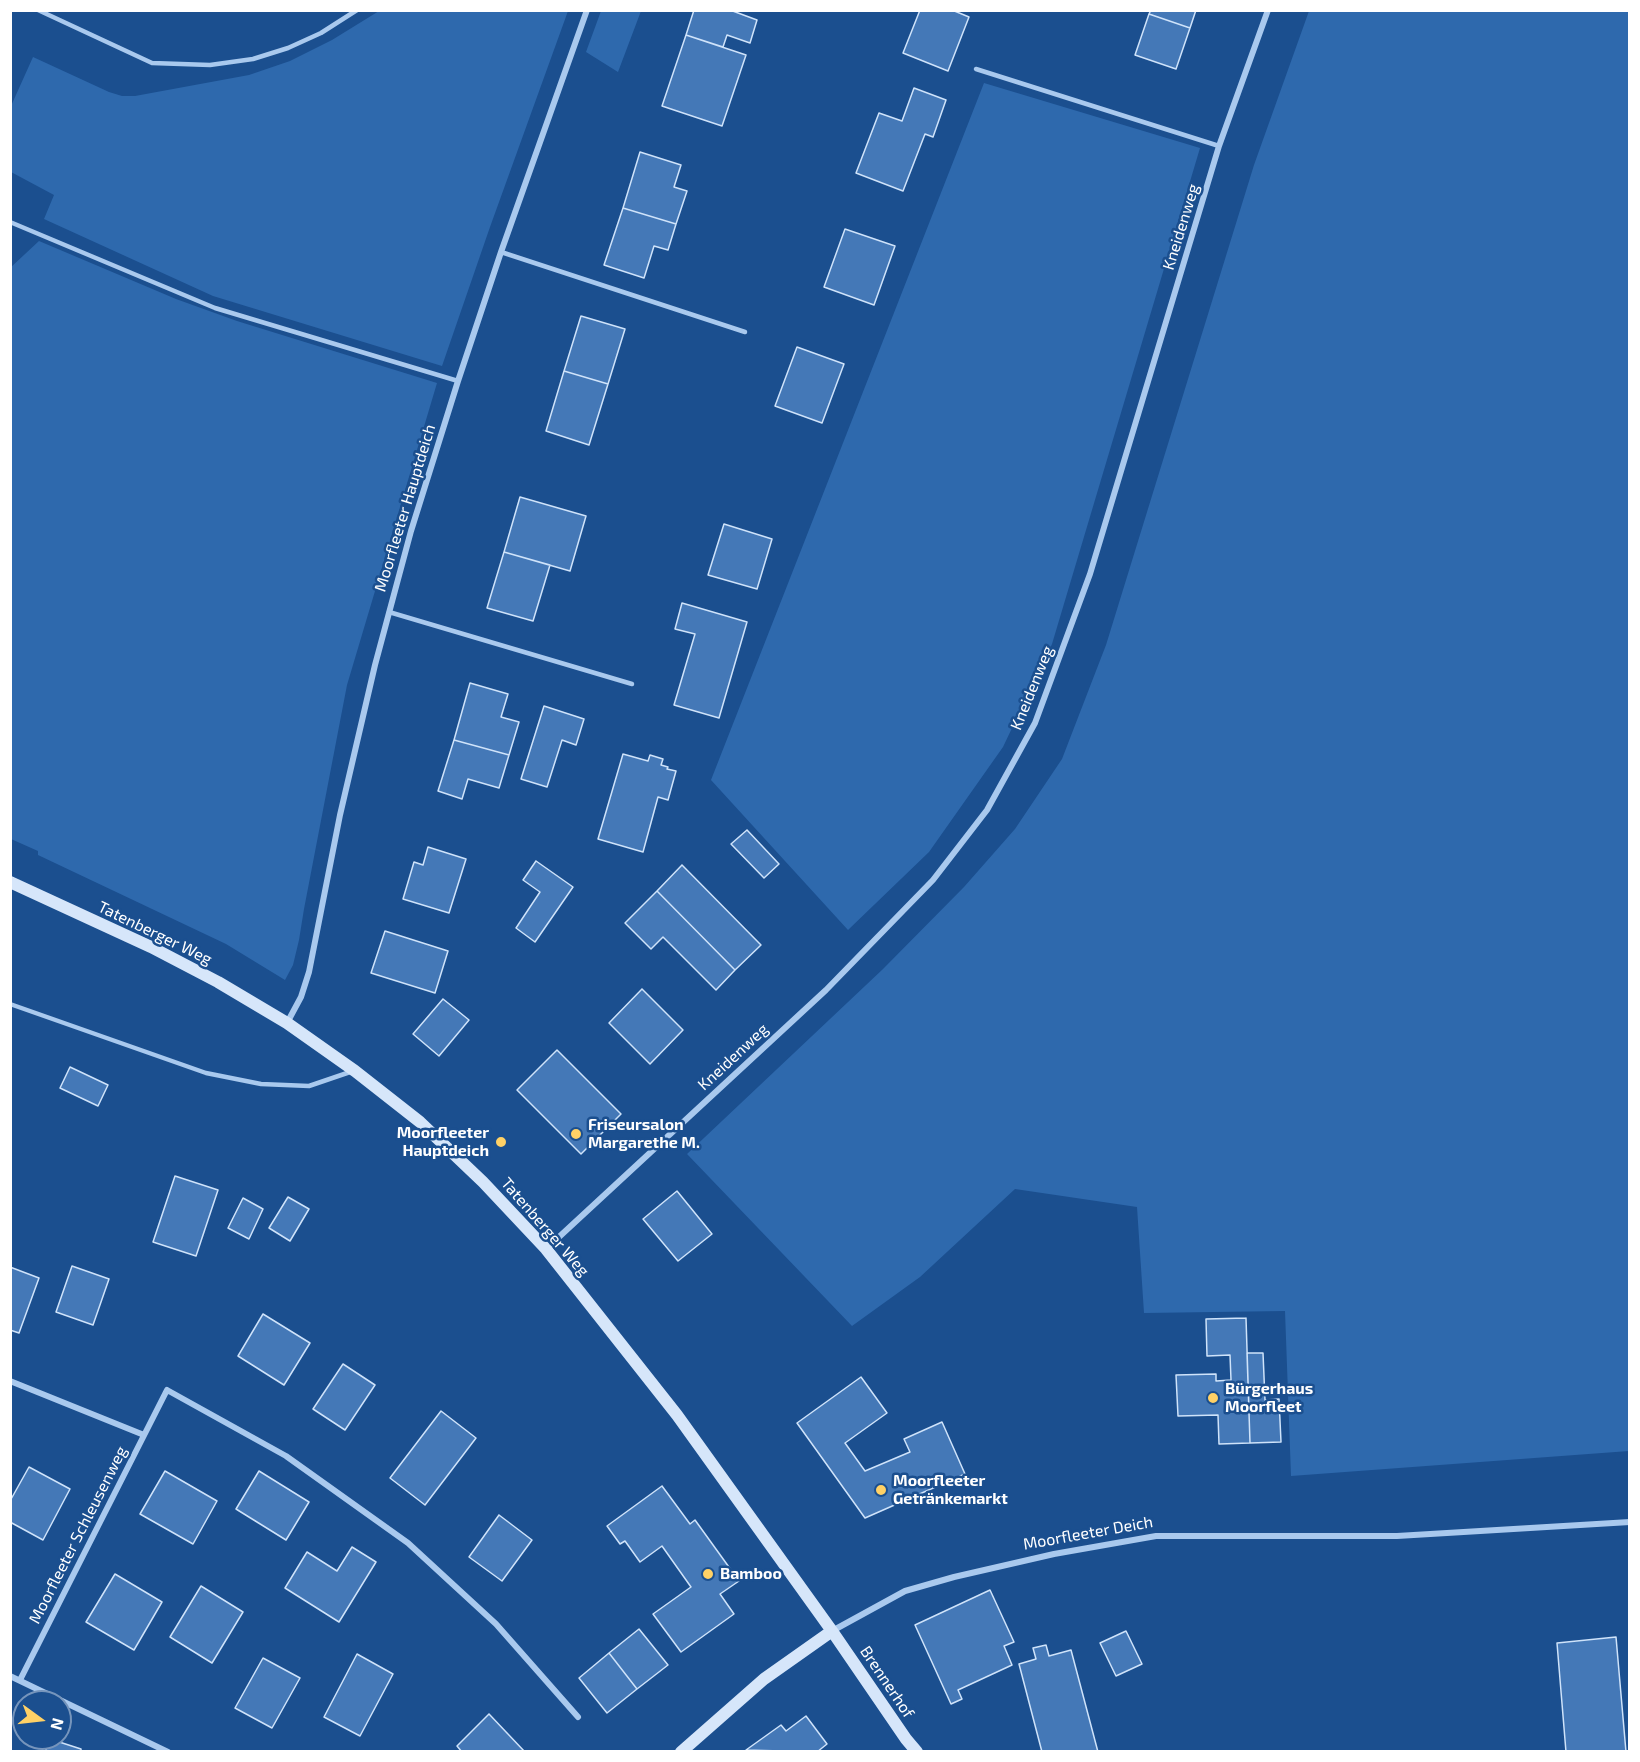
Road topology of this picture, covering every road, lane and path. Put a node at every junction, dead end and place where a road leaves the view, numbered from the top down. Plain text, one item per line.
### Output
1 (38, 10) edge
2 (357, 10) edge
3 (587, 10) edge
4 (1268, 10) edge
5 (976, 69) dead end
6 (1220, 146) junction
7 (10, 222) edge
8 (501, 252) junction
9 (745, 332) dead end
10 (458, 381) junction
11 (389, 612) junction
12 (632, 684) dead end
13 (10, 882) edge
14 (10, 1005) edge
15 (287, 1023) junction
16 (355, 1071) junction
17 (546, 1249) junction
18 (10, 1381) edge
19 (144, 1435) junction
20 (1629, 1522) edge
21 (832, 1631) junction
22 (10, 1676) edge
23 (20, 1680) junction
24 (578, 1717) dead end
25 (168, 1752) edge
26 (681, 1752) edge
27 (917, 1752) edge

1 - 2 lane
3 - 8 street, Moorfleeter Hauptdeich
4 - 6 street, Kneidenweg
5 - 6 lane
6 - 17 street, Kneidenweg
7 - 10 lane
8 - 9 lane
8 - 10 street, Moorfleeter Hauptdeich
10 - 11 street, Moorfleeter Hauptdeich
11 - 12 lane
11 - 15 street, Moorfleeter Hauptdeich
13 - 15 street, Tatenberger Weg
14 - 16 lane
15 - 16 street, Tatenberger Weg
16 - 17 street, Tatenberger Weg
17 - 21 street, Tatenberger Weg
18 - 19 street, Moorfleeter Schleusenweg
19 - 23 street, Moorfleeter Schleusenweg
19 - 24 street, Moorfleeter Schleusenweg
20 - 21 street, Moorfleeter Deich
21 - 26 street, Moorfleeter Deich
21 - 27 street, Brennerhof
22 - 23 street
23 - 25 street

